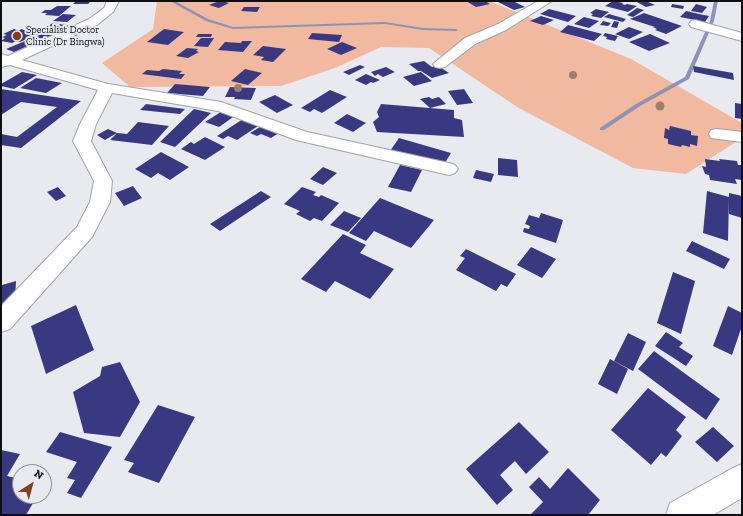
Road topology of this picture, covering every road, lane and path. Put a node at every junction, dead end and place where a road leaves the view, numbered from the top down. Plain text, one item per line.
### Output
1 (113, 1) edge
2 (546, 1) edge
3 (695, 24) dead end
4 (742, 38) edge
5 (3, 60) edge
6 (440, 64) dead end
7 (107, 88) junction
8 (717, 134) dead end
9 (742, 137) edge
10 (449, 169) dead end
11 (1, 322) edge
12 (742, 480) edge
13 (682, 515) edge

1 - 5 street
2 - 6 street
3 - 4 street
5 - 7 street
7 - 10 street
7 - 11 street
8 - 9 street
12 - 13 street

